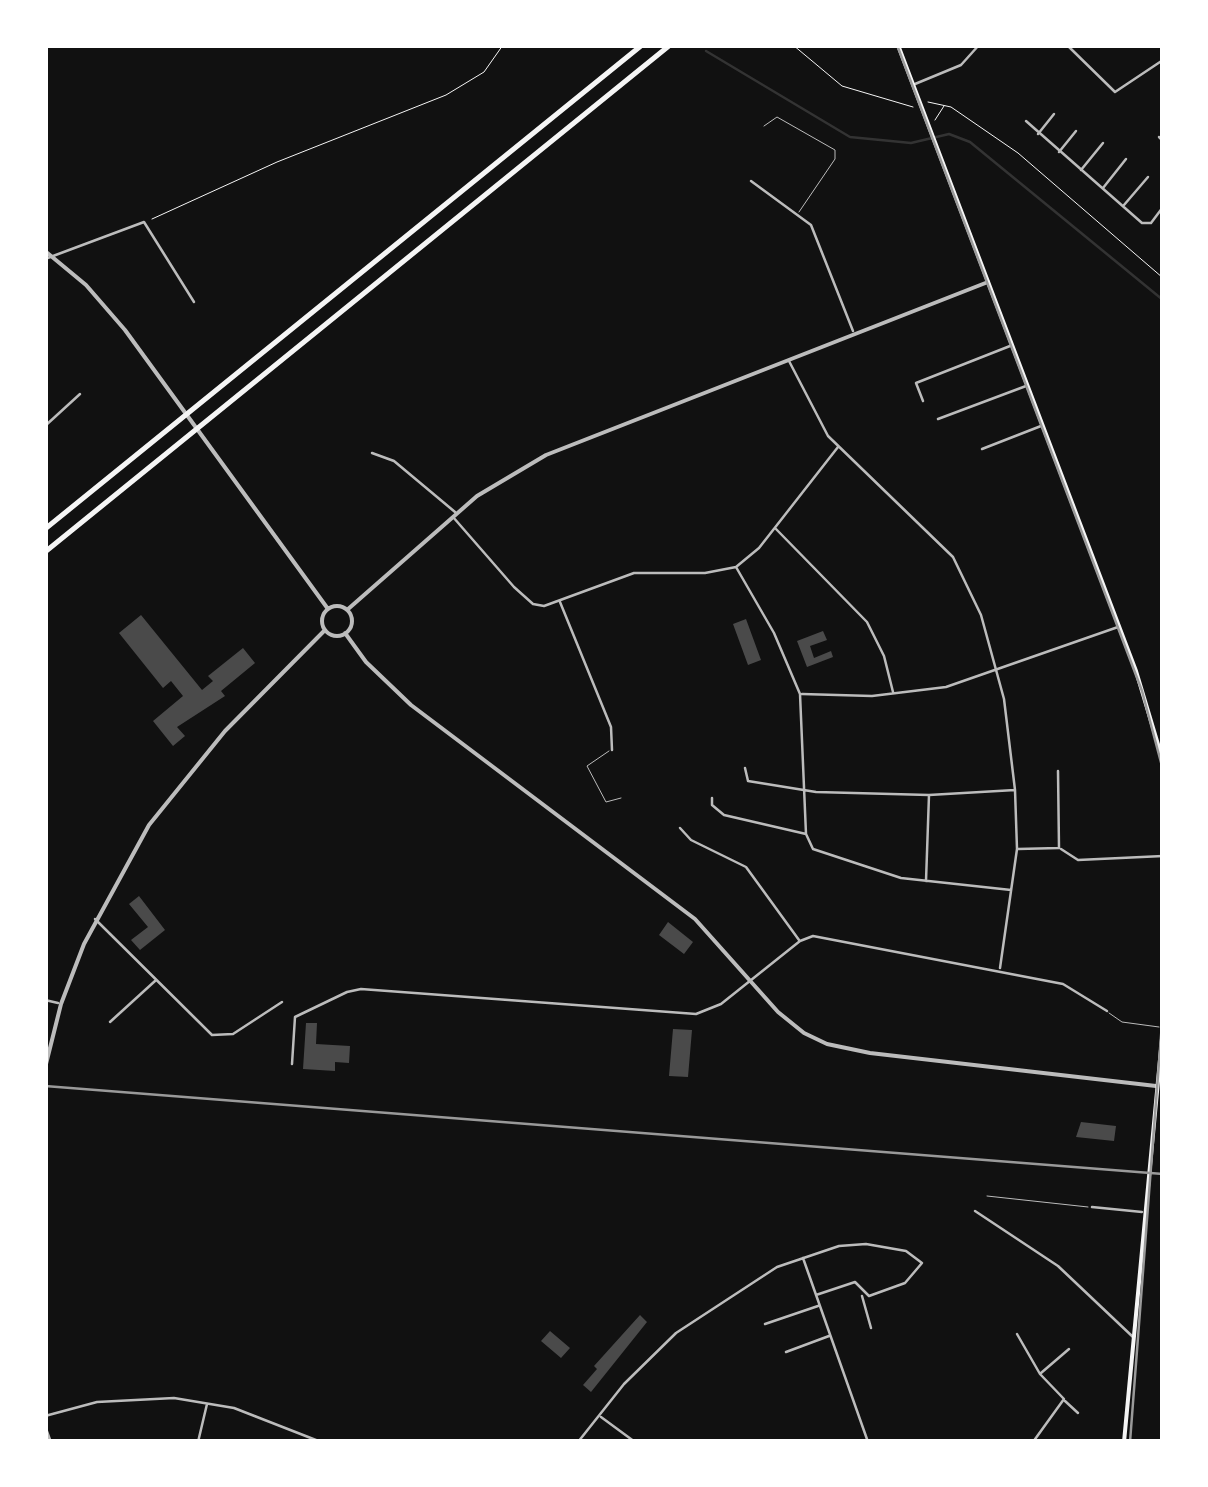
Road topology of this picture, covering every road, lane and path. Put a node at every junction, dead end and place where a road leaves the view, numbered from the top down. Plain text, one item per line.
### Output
1 (504, 45) edge
2 (642, 45) edge
3 (670, 45) edge
4 (793, 45) edge
5 (898, 45) edge
6 (979, 45) edge
7 (1070, 46) edge
8 (1163, 60) edge
9 (914, 84) junction
10 (898, 105) dead end
11 (1054, 114) dead end
12 (935, 120) dead end
13 (1026, 121) dead end
14 (764, 126) dead end
15 (1076, 131) dead end
16 (1037, 135) junction
17 (1103, 143) dead end
18 (1058, 153) junction
19 (1126, 159) dead end
20 (1080, 171) junction
21 (1148, 177) dead end
22 (751, 181) dead end
23 (1102, 189) junction
24 (1124, 206) junction
25 (1163, 207) edge
26 (797, 215) junction
27 (144, 222) junction
28 (45, 250) edge
29 (48, 258) edge
30 (1163, 278) edge
31 (988, 282) junction
32 (194, 302) dead end
33 (854, 333) junction
34 (1012, 345) junction
35 (788, 358) junction
36 (1027, 386) junction
37 (80, 394) dead end
38 (923, 401) dead end
39 (938, 419) dead end
40 (45, 426) edge
41 (1042, 426) junction
42 (838, 448) junction
43 (982, 449) dead end
44 (372, 453) dead end
45 (454, 514) junction
46 (774, 527) junction
47 (45, 529) edge
48 (45, 552) edge
49 (736, 567) junction
50 (560, 600) junction
51 (328, 609) junction
52 (347, 610) junction
53 (1119, 626) junction
54 (326, 630) junction
55 (345, 633) junction
56 (998, 672) junction
57 (800, 694) junction
58 (893, 695) junction
59 (612, 750) joint
60 (1163, 761) edge
61 (744, 768) dead end
62 (1058, 771) dead end
63 (806, 790) junction
64 (1016, 790) junction
65 (929, 795) junction
66 (622, 798) dead end
67 (712, 798) dead end
68 (680, 828) dead end
69 (806, 834) junction
70 (1060, 848) junction
71 (1016, 849) junction
72 (1163, 856) edge
73 (926, 882) junction
74 (1012, 890) junction
75 (96, 919) junction
76 (800, 941) junction
77 (1000, 970) junction
78 (156, 980) junction
79 (751, 980) junction
80 (45, 1000) edge
81 (282, 1002) dead end
82 (61, 1004) junction
83 (1107, 1010) joint
84 (110, 1022) dead end
85 (1163, 1027) edge
86 (292, 1064) dead end
87 (45, 1068) edge
88 (1156, 1086) junction
89 (987, 1196) dead end
90 (1092, 1207) joint
91 (975, 1211) dead end
92 (1144, 1212) junction
93 (802, 1256) junction
94 (862, 1294) junction
95 (816, 1295) junction
96 (820, 1305) junction
97 (765, 1324) dead end
98 (871, 1328) dead end
99 (1017, 1334) dead end
100 (831, 1336) junction
101 (1134, 1338) junction
102 (1069, 1349) dead end
103 (786, 1352) dead end
104 (1040, 1374) junction
105 (1064, 1400) junction
106 (207, 1403) junction
107 (1078, 1413) dead end
108 (45, 1416) edge
109 (599, 1416) junction
110 (45, 1428) edge
111 (50, 1442) edge
112 (198, 1442) edge
113 (322, 1442) edge
114 (578, 1442) edge
115 (636, 1442) edge
116 (868, 1442) edge
117 (1034, 1442) edge
118 (1124, 1442) edge

1 - 27 path
2 - 47 highway
3 - 48 highway
4 - 10 path
5 - 9 main road
6 - 9 street
7 - 8 street
9 - 31 main road
11 - 16 street
12 - 30 path
13 - 16 street
14 - 26 lane
15 - 18 street
16 - 18 street
17 - 20 street
18 - 20 street
19 - 23 street
20 - 23 street
21 - 24 street
22 - 26 street
23 - 24 street
24 - 25 street
26 - 33 street
27 - 29 street
27 - 32 street
28 - 29 street
29 - 51 street
31 - 33 street
31 - 34 main road
33 - 35 street
34 - 36 main road
34 - 38 street
35 - 42 street
35 - 45 street
36 - 39 street
36 - 41 main road
37 - 40 street
41 - 43 street
41 - 53 main road
42 - 46 street
42 - 56 street
44 - 45 street
45 - 50 street
45 - 52 street
46 - 49 street
46 - 58 street
49 - 50 street
49 - 57 street
50 - 59 street
51 - 52 street
51 - 54 street
52 - 55 street
53 - 56 street
53 - 60 main road
54 - 55 street
54 - 75 street
55 - 79 street
56 - 58 street
56 - 64 street
57 - 58 street
57 - 63 street
59 - 66 lane
61 - 63 street
62 - 70 street
63 - 65 street
63 - 69 street
64 - 65 street
64 - 71 street
65 - 73 street
67 - 69 street
68 - 76 street
69 - 73 street
70 - 71 street
70 - 72 street
71 - 74 street
73 - 74 street
74 - 77 street
75 - 78 street
75 - 82 street
76 - 77 street
76 - 79 street
77 - 83 street
78 - 81 street
78 - 84 street
79 - 86 street
79 - 88 street
80 - 82 street
82 - 87 street
83 - 85 lane
85 - 88 main road
88 - 92 main road
89 - 90 lane
90 - 92 street
91 - 101 street
92 - 101 main road
93 - 94 street
93 - 95 street
93 - 109 street
94 - 95 street
94 - 98 street
95 - 96 street
96 - 97 street
96 - 100 street
99 - 104 street
100 - 103 street
100 - 116 street
101 - 118 main road
102 - 104 street
104 - 105 street
105 - 107 street
105 - 117 street
106 - 108 street
106 - 112 street
106 - 113 street
109 - 114 street
109 - 115 street
110 - 111 street

